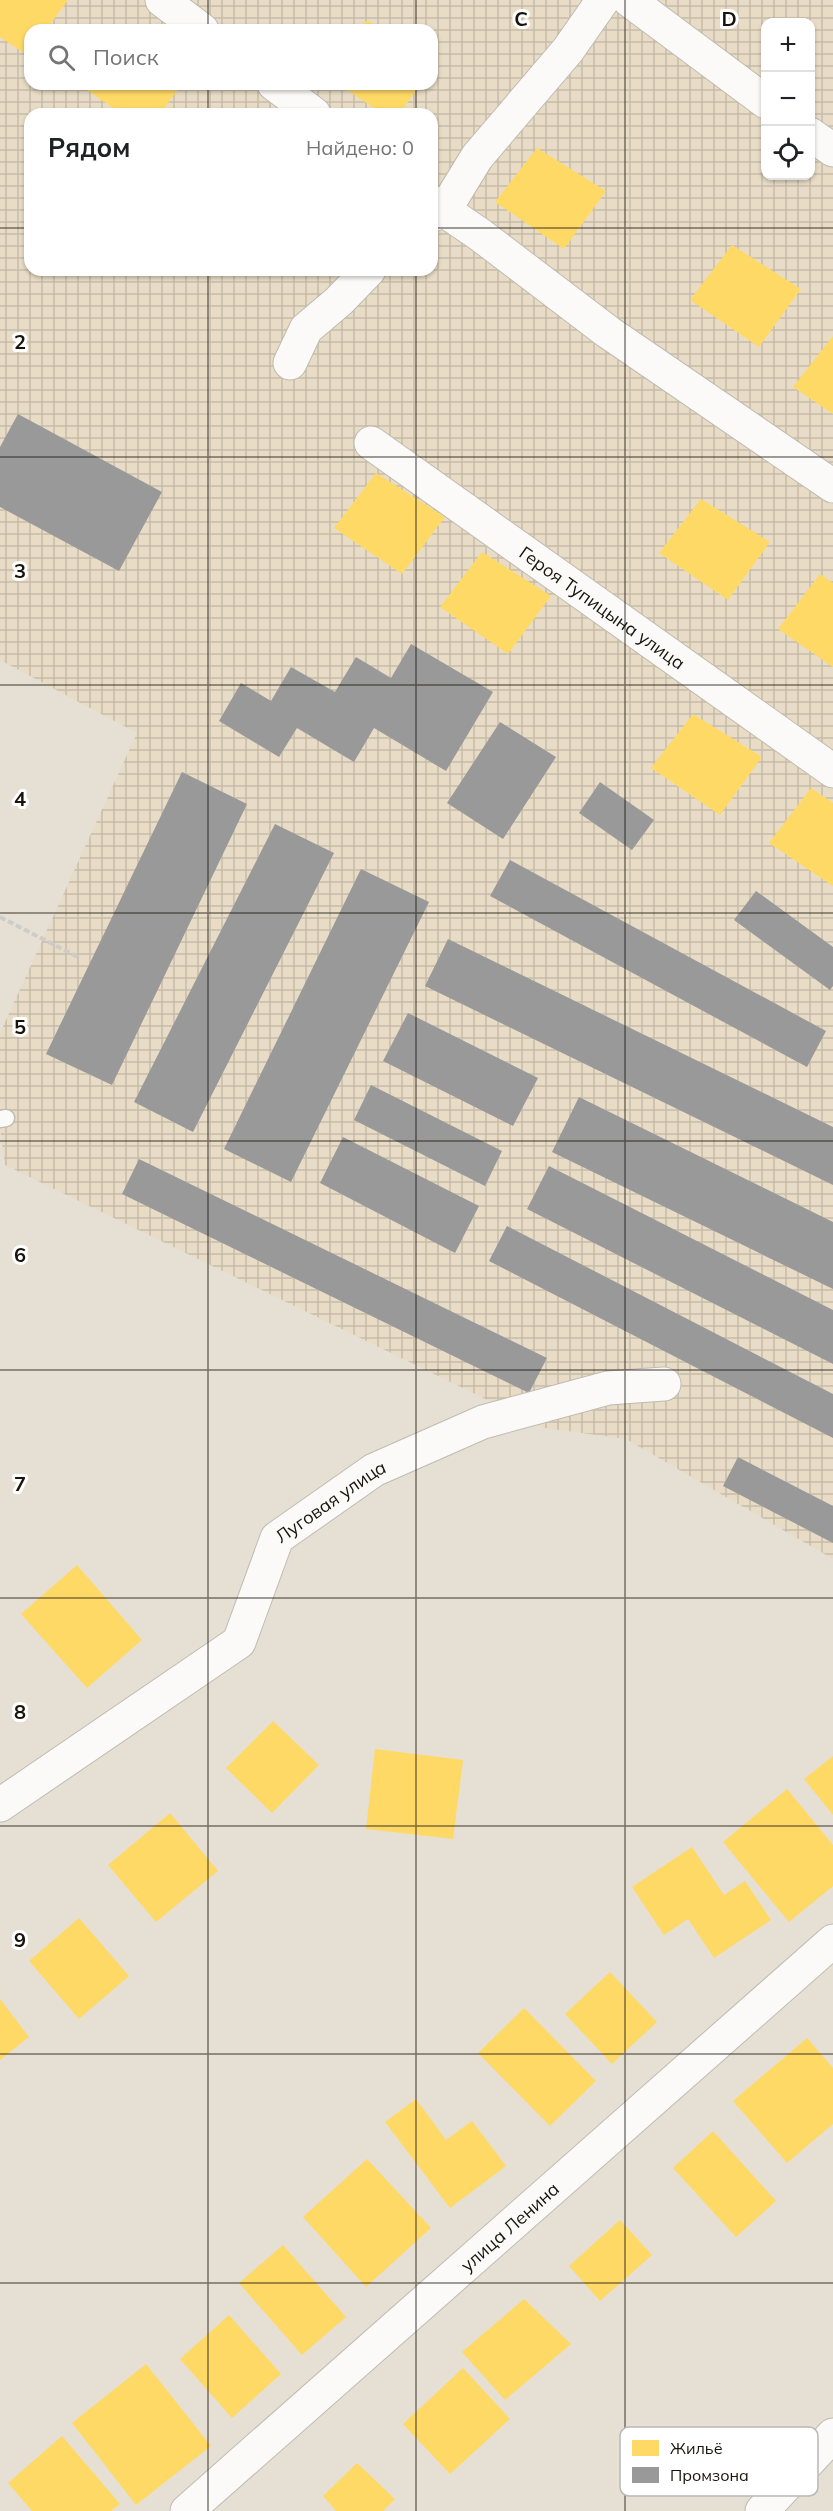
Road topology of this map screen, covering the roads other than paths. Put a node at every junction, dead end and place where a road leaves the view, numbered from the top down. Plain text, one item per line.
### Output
1 (162, 0) edge
2 (603, 0) edge
3 (630, 0) edge
4 (194, 24) edge
5 (282, 90) edge
6 (761, 99) edge
7 (306, 108) edge
8 (815, 137) edge
9 (833, 150) edge
10 (438, 206) edge
11 (438, 210) edge
12 (363, 276) edge
13 (290, 363) dead end
14 (371, 443) dead end
15 (833, 486) edge
16 (833, 771) edge
17 (664, 1384) dead end
18 (0, 1805) edge
19 (833, 1941) edge
20 (833, 2435) edge
21 (818, 2451) edge
22 (776, 2496) edge
23 (187, 2511) edge
24 (762, 2511) edge

1 - 4 street
2 - 10 street
3 - 6 street
5 - 7 street
8 - 9 street
11 - 15 street
12 - 13 street
14 - 16 street, Героя Тупицына улица
17 - 18 street, Луговая улица
19 - 23 street, улица Ленина
20 - 21 street
22 - 24 street

